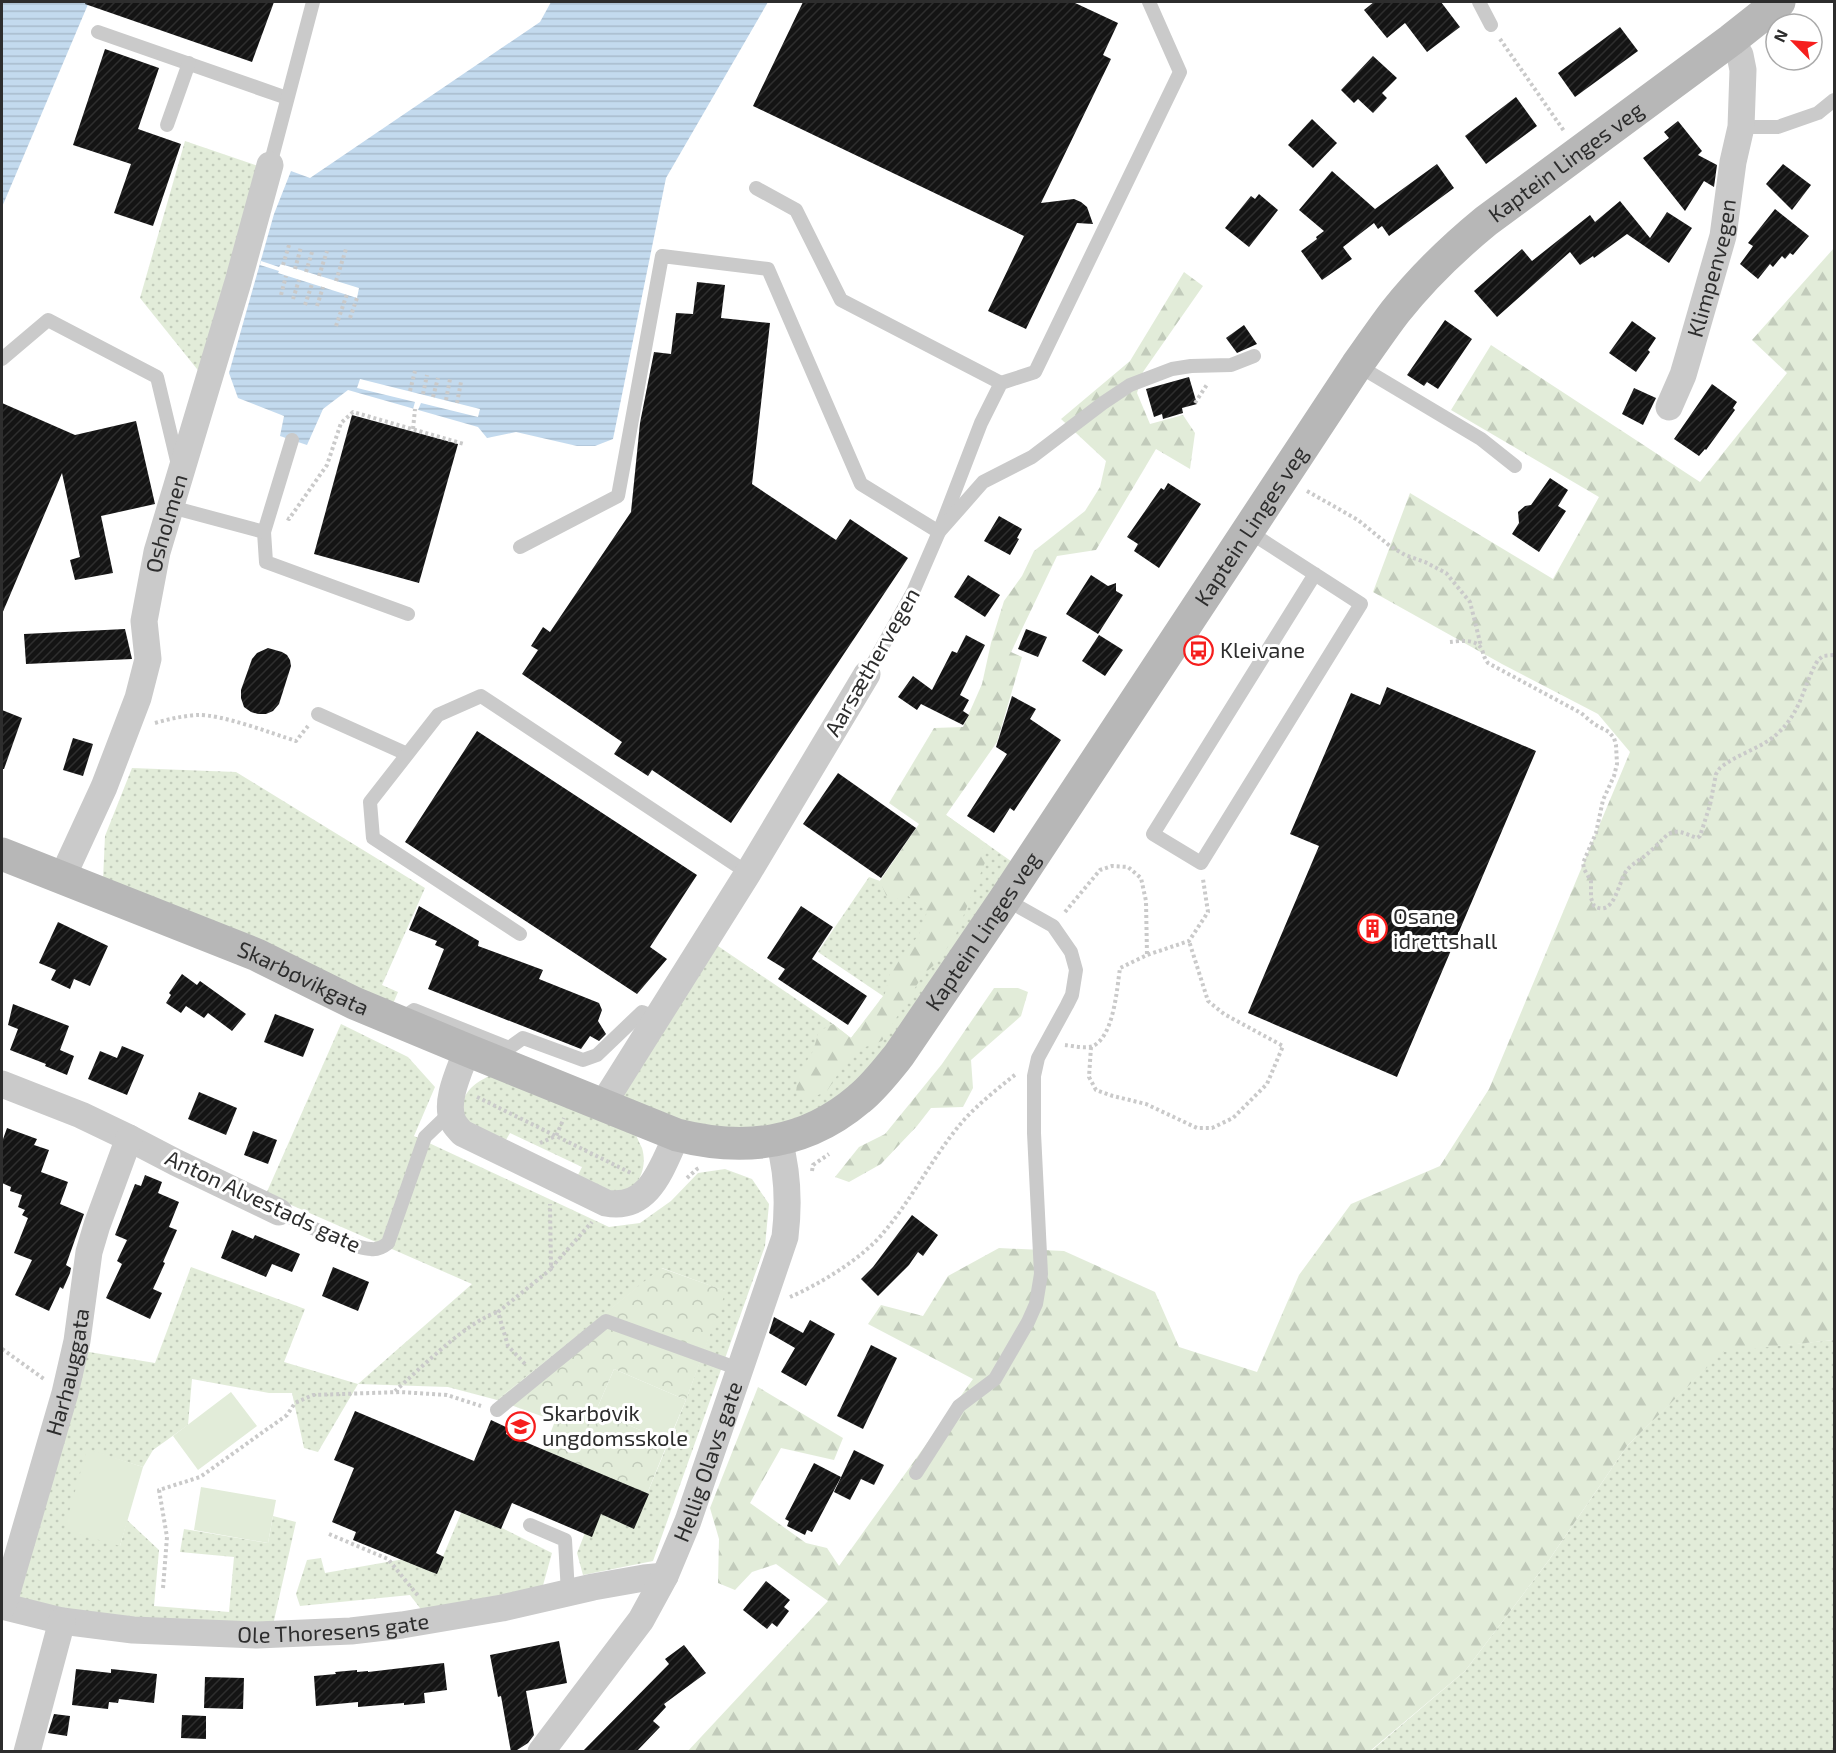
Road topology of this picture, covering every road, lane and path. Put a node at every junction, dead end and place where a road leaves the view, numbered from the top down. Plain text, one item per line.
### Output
1 (313, 2) edge
2 (1149, 2) edge
3 (1479, 2) edge
4 (1777, 2) edge
5 (1491, 25) joint
6 (98, 32) dead end
7 (1731, 40) junction
8 (189, 63) junction
9 (288, 98) junction
10 (1834, 100) edge
11 (167, 125) dead end
12 (1740, 127) junction
13 (1579, 151) junction
14 (270, 165) joint
15 (756, 188) dead end
16 (289, 245) dead end
17 (301, 247) dead end
18 (346, 249) dead end
19 (327, 251) dead end
20 (312, 252) dead end
21 (282, 265) dead end
22 (295, 268) dead end
23 (306, 272) dead end
24 (286, 276) dead end
25 (319, 276) dead end
26 (299, 280) dead end
27 (336, 281) dead end
28 (312, 284) dead end
29 (323, 287) dead end
30 (347, 294) dead end
31 (281, 295) dead end
32 (357, 298) dead end
33 (293, 299) dead end
34 (305, 305) dead end
35 (317, 306) dead end
36 (350, 318) dead end
37 (336, 326) dead end
38 (1254, 357) dead end
39 (2, 359) edge
40 (1358, 365) junction
41 (415, 371) dead end
42 (427, 375) dead end
43 (438, 378) dead end
44 (450, 379) dead end
45 (461, 382) dead end
46 (1001, 383) junction
47 (410, 391) dead end
48 (423, 394) dead end
49 (433, 397) dead end
50 (446, 400) dead end
51 (457, 403) dead end
52 (1669, 407) dead end
53 (415, 409) dead end
54 (413, 429) junction
55 (292, 440) dead end
56 (464, 444) dead end
57 (1515, 466) dead end
58 (180, 472) junction
59 (1283, 477) junction
60 (171, 507) junction
61 (269, 514) junction
62 (1248, 531) junction
63 (264, 532) junction
64 (939, 532) junction
65 (520, 547) dead end
66 (1315, 574) junction
67 (408, 614) dead end
68 (1450, 642) dead end
69 (1482, 649) junction
70 (1834, 655) edge
71 (867, 674) joint
72 (318, 714) joint
73 (124, 735) junction
74 (407, 754) junction
75 (2, 854) edge
76 (1201, 863) junction
77 (748, 873) junction
78 (62, 878) junction
79 (1005, 899) junction
80 (1053, 926) junction
81 (520, 934) dead end
82 (1189, 941) junction
83 (1147, 955) junction
84 (657, 1018) junction
85 (398, 1021) junction
86 (1046, 1043) junction
87 (1091, 1047) junction
88 (467, 1050) junction
89 (1038, 1058) junction
90 (2, 1084) edge
91 (589, 1099) junction
92 (451, 1112) junction
93 (677, 1135) junction
94 (129, 1138) junction
95 (779, 1140) junction
96 (531, 1147) dead end
97 (706, 1167) dead end
98 (682, 1182) dead end
99 (550, 1195) dead end
100 (279, 1212) joint
101 (596, 1217) dead end
102 (551, 1269) junction
103 (761, 1309) junction
104 (498, 1312) junction
105 (2, 1349) edge
106 (739, 1369) junction
107 (537, 1377) junction
108 (65, 1393) junction
109 (394, 1393) junction
110 (497, 1410) joint
111 (916, 1473) dead end
112 (530, 1525) dead end
113 (329, 1534) dead end
114 (665, 1576) junction
115 (163, 1588) dead end
116 (568, 1593) junction
117 (2, 1606) edge
118 (436, 1619) junction
119 (62, 1621) junction
120 (27, 1752) edge
121 (541, 1752) edge

1 - 9 lane
2 - 46 lane
3 - 5 lane
4 - 7 main road, Kaptein Linges veg
5 - 13 path
6 - 8 lane
7 - 12 street, Klimpenvegen
7 - 13 main road, Kaptein Linges veg
8 - 9 lane
8 - 11 lane
9 - 14 lane
10 - 12 lane
12 - 52 street, Klimpenvegen
13 - 40 main road, Kaptein Linges veg
14 - 58 street, Osholmen
15 - 46 lane
16 - 21 path
17 - 22 path
18 - 27 path
19 - 25 path
20 - 23 path
24 - 31 path
26 - 33 path
28 - 34 path
29 - 35 path
30 - 37 path
32 - 36 path
38 - 64 lane, Aarsæthervegen
39 - 58 lane
40 - 57 lane
40 - 59 main road, Kaptein Linges veg
41 - 47 path
42 - 48 path
43 - 49 path
44 - 50 path
45 - 51 path
46 - 64 lane
53 - 54 path
54 - 56 path
54 - 61 path
55 - 61 lane
58 - 60 street, Osholmen
59 - 62 main road, Kaptein Linges veg
59 - 69 path
60 - 63 lane
60 - 73 street, Osholmen
61 - 63 lane
62 - 66 lane
62 - 79 main road, Kaptein Linges veg
63 - 67 lane
64 - 65 lane
64 - 71 lane, Aarsæthervegen
66 - 76 lane
66 - 76 lane
68 - 69 path
69 - 70 path
71 - 77 street, Aarsæthervegen
72 - 73 path
72 - 74 lane
73 - 78 street, Osholmen
74 - 77 lane
74 - 81 lane
75 - 78 main road, Skarbøvikgata
76 - 82 path
77 - 84 street, Aarsæthervegen
78 - 85 main road, Skarbøvikgata
79 - 80 lane
79 - 95 main road, Kaptein Linges veg
80 - 83 path
80 - 86 lane
82 - 83 path
82 - 87 path
83 - 87 path
84 - 85 lane
84 - 91 street, Aarsæthervegen
85 - 88 main road, Skarbøvikgata
86 - 87 path
86 - 89 lane
88 - 91 main road, Skarbøvikgata
88 - 92 street
89 - 103 path
89 - 111 lane
90 - 94 street, Anton Alvestads gate
91 - 93 main road, Kaptein Linges veg
91 - 96 path
92 - 93 street
92 - 100 lane, Anton Alvestads gate
93 - 95 main road, Kaptein Linges veg
94 - 100 street, Anton Alvestads gate
94 - 108 street, Harhauggata
95 - 103 street, Hellig Olavs gate
97 - 98 path
99 - 102 path
101 - 102 path
102 - 104 path
103 - 106 street, Hellig Olavs gate
104 - 107 path
104 - 109 path
105 - 108 path
106 - 107 lane
106 - 114 street, Hellig Olavs gate
107 - 110 lane
108 - 117 street, Harhauggata
109 - 110 path
109 - 115 path
112 - 116 lane
113 - 118 path
114 - 116 street, Ole Thoresens gate
114 - 121 street, Hellig Olavs gate
116 - 118 street, Ole Thoresens gate
117 - 119 street, Ole Thoresens gate
118 - 119 street, Ole Thoresens gate
119 - 120 street

